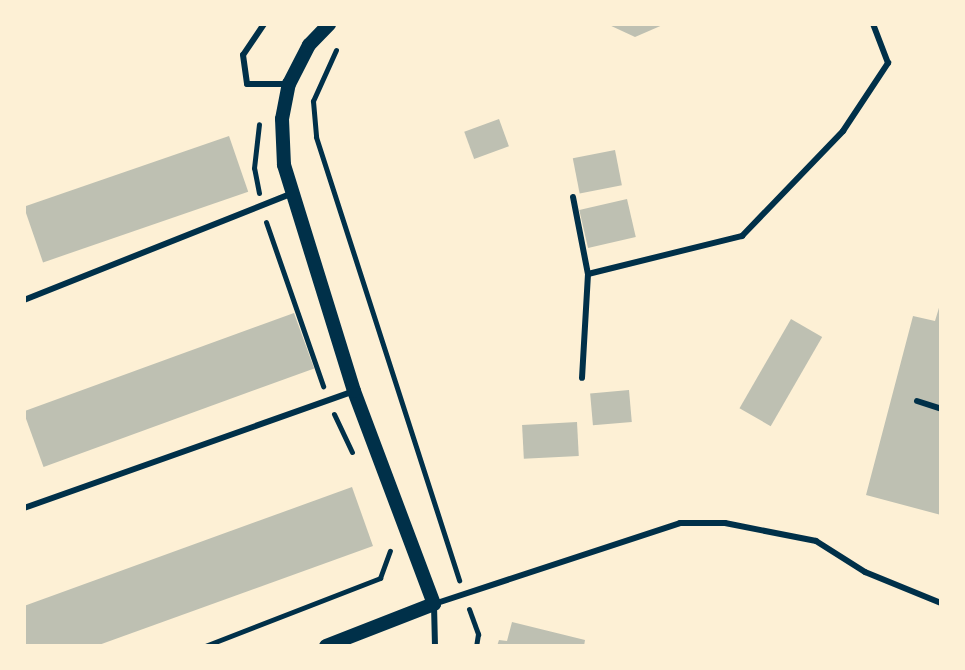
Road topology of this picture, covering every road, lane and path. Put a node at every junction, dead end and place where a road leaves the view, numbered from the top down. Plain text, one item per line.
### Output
1 (264, 24) edge
2 (329, 24) edge
3 (873, 24) edge
4 (340, 43) dead end
5 (289, 84) junction
6 (291, 194) junction
7 (573, 197) dead end
8 (278, 259) dead end
9 (588, 274) junction
10 (24, 300) edge
11 (582, 378) dead end
12 (354, 391) junction
13 (327, 400) junction
14 (917, 401) dead end
15 (941, 409) edge
16 (341, 427) dead end
17 (24, 508) edge
18 (387, 546) dead end
19 (464, 595) junction
20 (941, 603) edge
21 (434, 604) junction
22 (205, 646) edge
23 (326, 646) edge
24 (435, 646) edge
25 (476, 646) edge

1 - 5 lane
2 - 5 street
3 - 9 lane
4 - 19 path
5 - 6 street
6 - 10 lane
6 - 12 street
7 - 9 lane
8 - 13 path
9 - 11 lane
12 - 13 lane
12 - 21 street
13 - 16 path
13 - 17 lane
14 - 15 lane
18 - 22 path
19 - 20 lane
19 - 21 lane
19 - 25 path
21 - 23 street
21 - 24 lane

